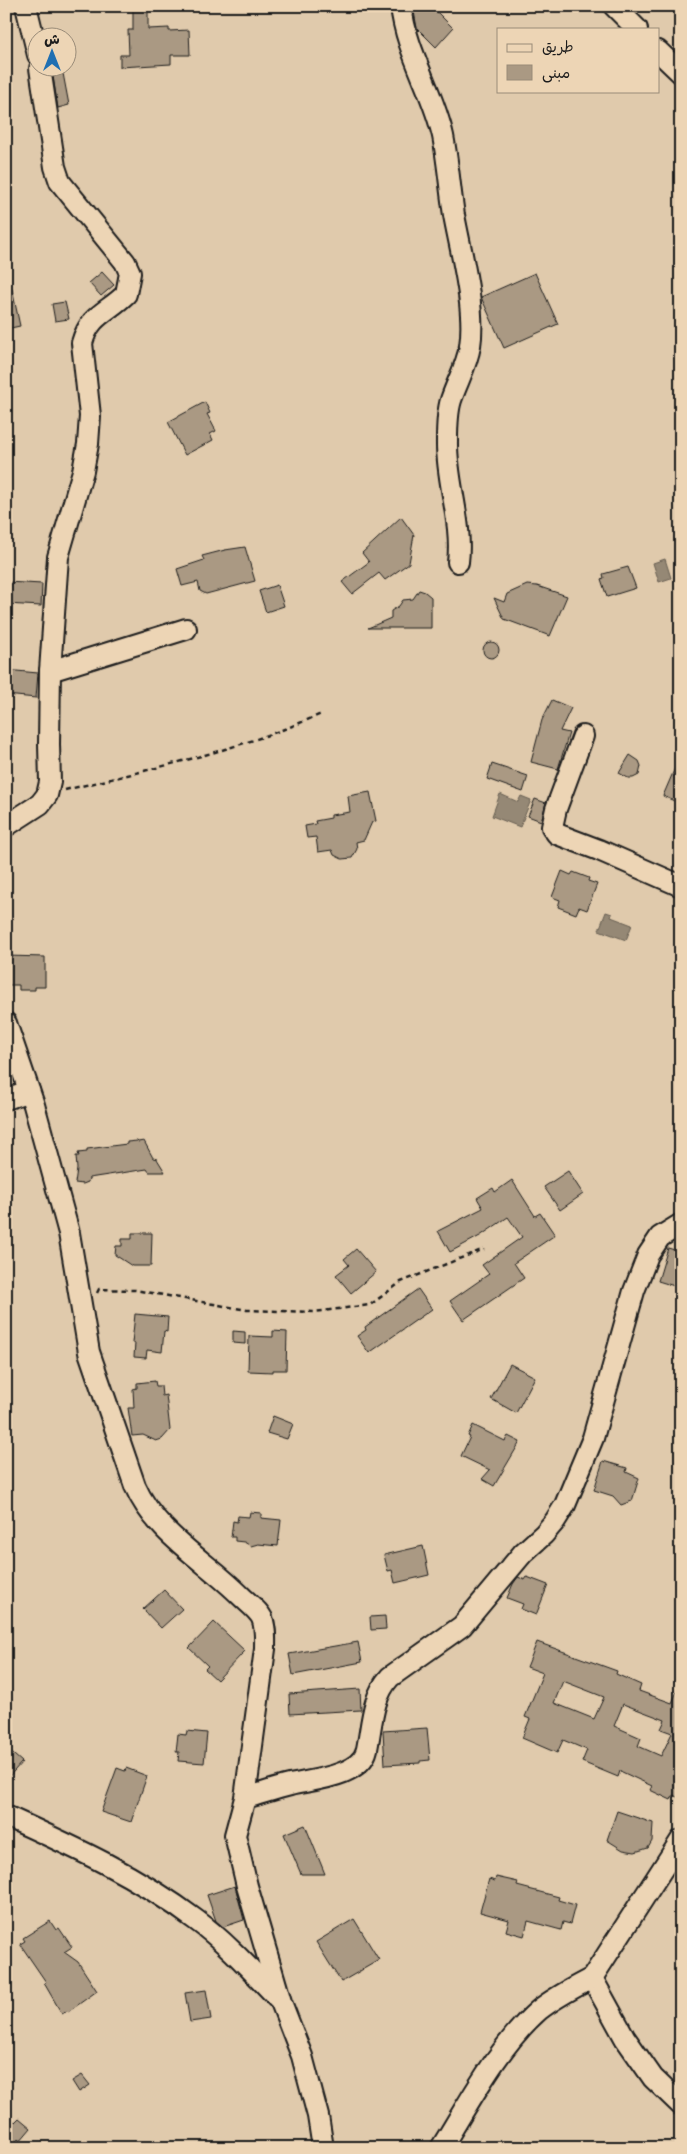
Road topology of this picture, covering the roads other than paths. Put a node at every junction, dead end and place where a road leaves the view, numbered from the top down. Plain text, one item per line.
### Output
1 (26, 6) edge
2 (401, 6) edge
3 (614, 6) edge
4 (31, 28) edge
5 (635, 28) edge
6 (660, 53) edge
7 (681, 73) edge
8 (41, 78) edge
9 (458, 562) dead end
10 (186, 629) dead end
11 (50, 671) junction
12 (583, 736) dead end
13 (6, 826) edge
14 (681, 886) edge
15 (6, 1023) edge
16 (29, 1090) junction
17 (6, 1099) edge
18 (681, 1224) edge
19 (245, 1798) junction
20 (6, 1816) edge
21 (681, 1840) edge
22 (592, 1978) junction
23 (281, 2002) junction
24 (681, 2105) edge
25 (323, 2148) edge
26 (441, 2148) edge

1 - 4 street
2 - 9 street
3 - 5 street
6 - 7 street
8 - 11 street
10 - 11 street
11 - 13 street
12 - 14 street
15 - 16 street
16 - 17 street
16 - 19 street
18 - 19 street
19 - 23 street
20 - 23 street
21 - 22 street
22 - 24 street
22 - 26 street
23 - 25 street

